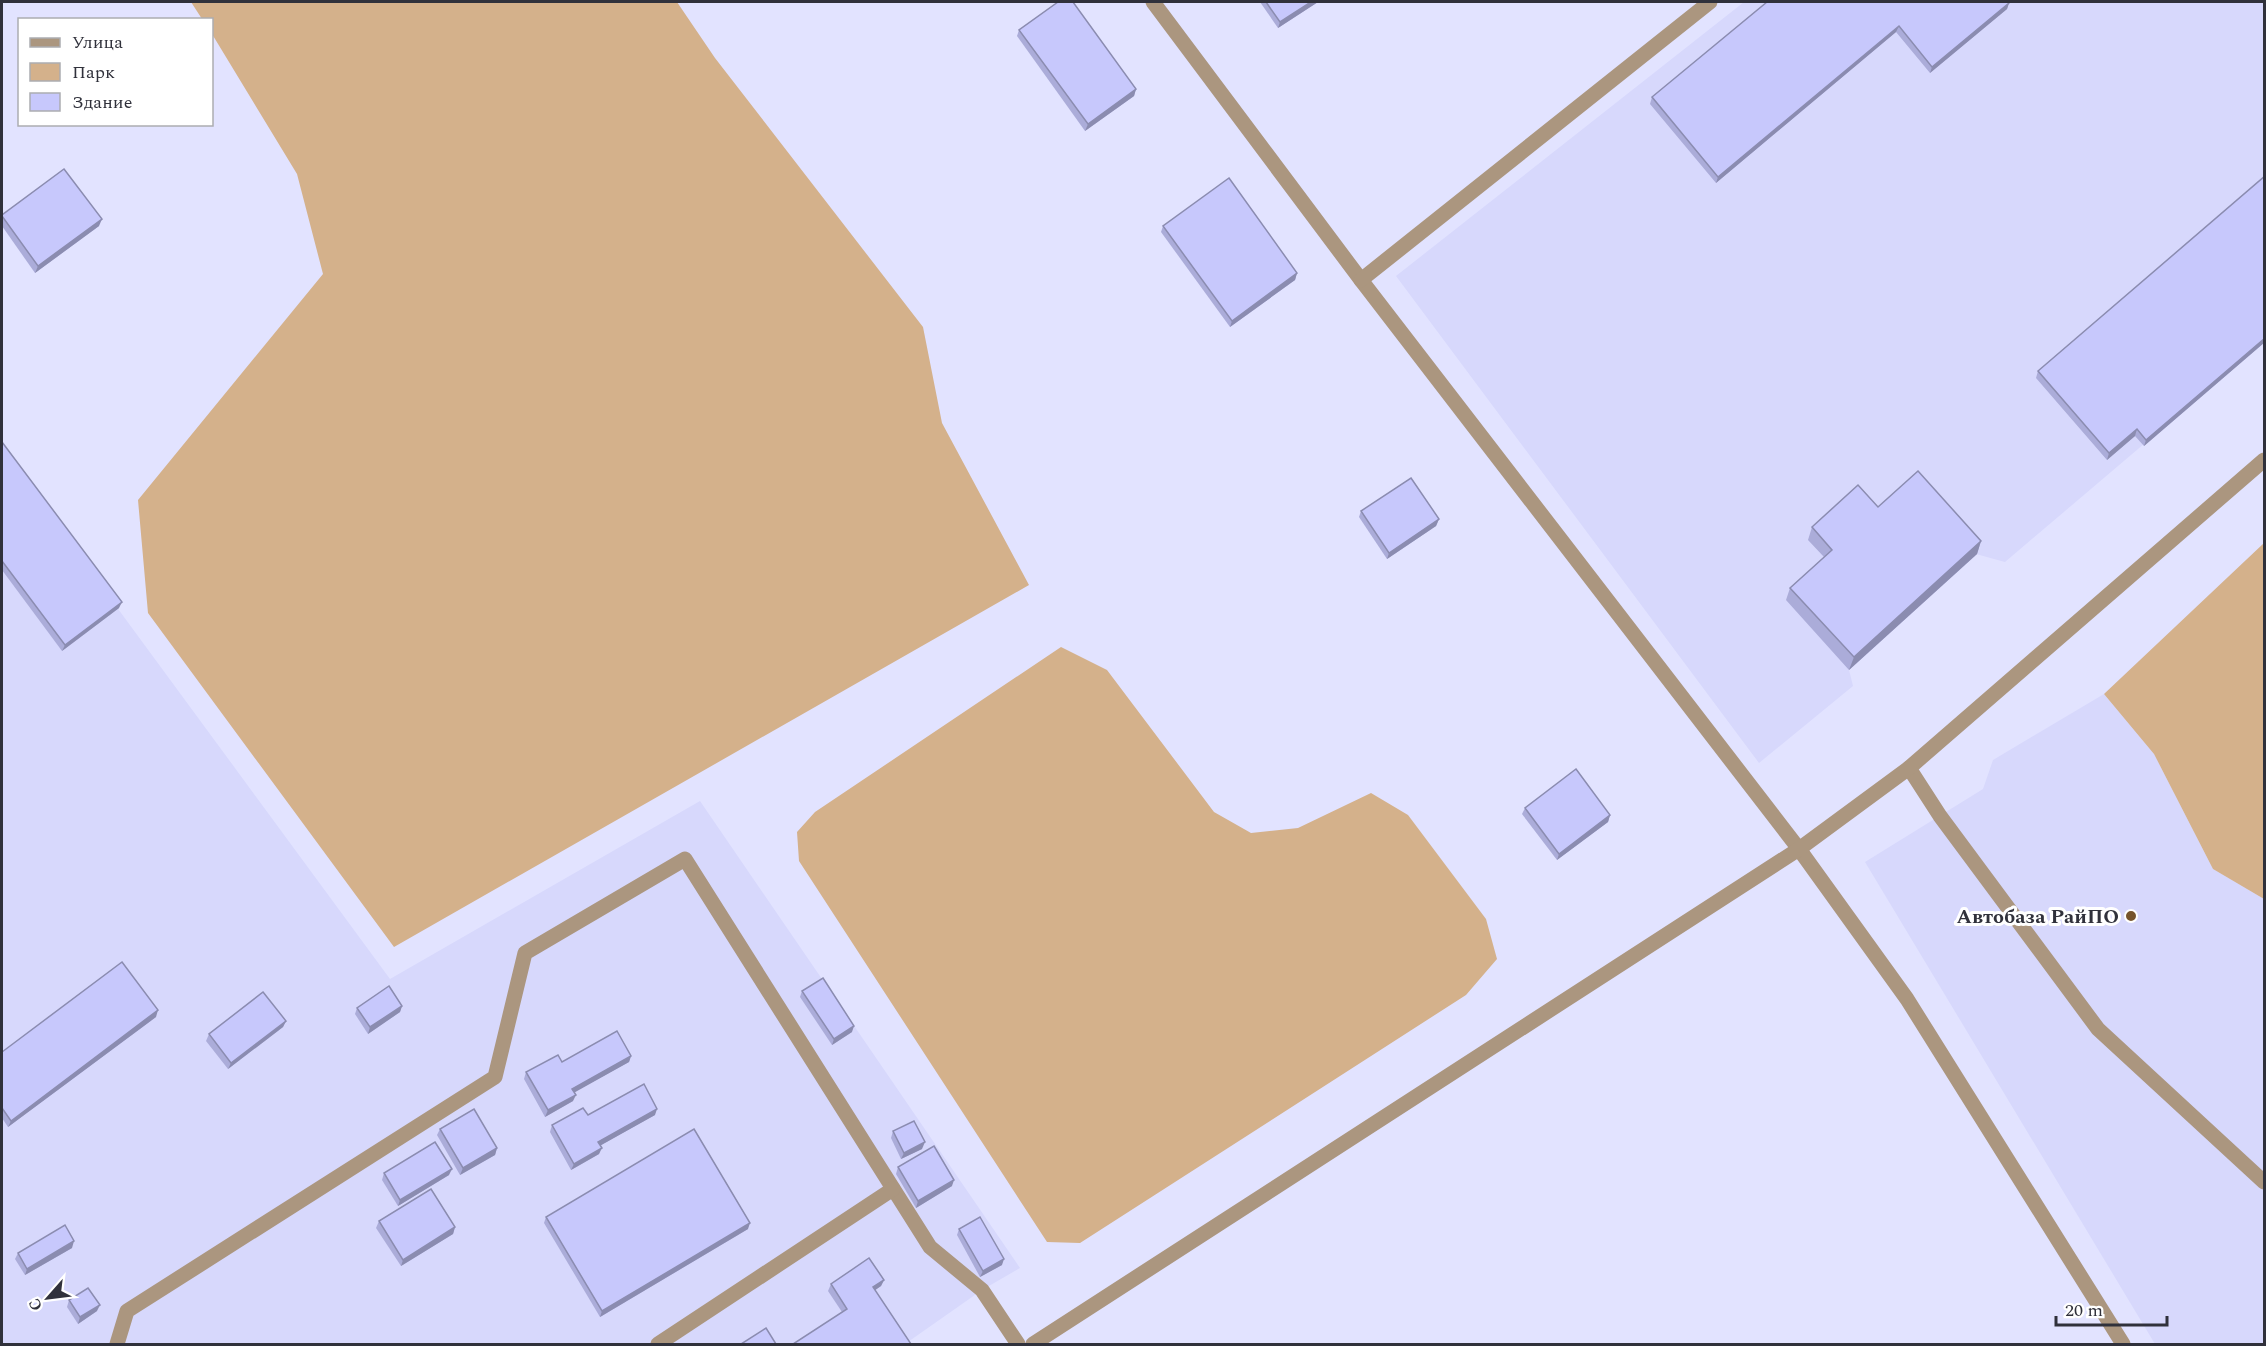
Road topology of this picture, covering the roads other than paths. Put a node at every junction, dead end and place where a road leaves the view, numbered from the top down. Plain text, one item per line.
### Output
1 (1153, 2) edge
2 (1710, 2) edge
3 (1361, 280) junction
4 (2265, 460) edge
5 (1909, 768) junction
6 (1799, 849) junction
7 (2265, 1182) edge
8 (893, 1189) junction
9 (117, 1344) edge
10 (658, 1344) edge
11 (1018, 1344) edge
12 (1033, 1344) edge
13 (2123, 1344) edge

1 - 3 street
2 - 3 street
3 - 6 street
4 - 5 street
5 - 6 street
5 - 7 street
6 - 12 street
6 - 13 street
8 - 9 street
8 - 10 street
8 - 11 street

